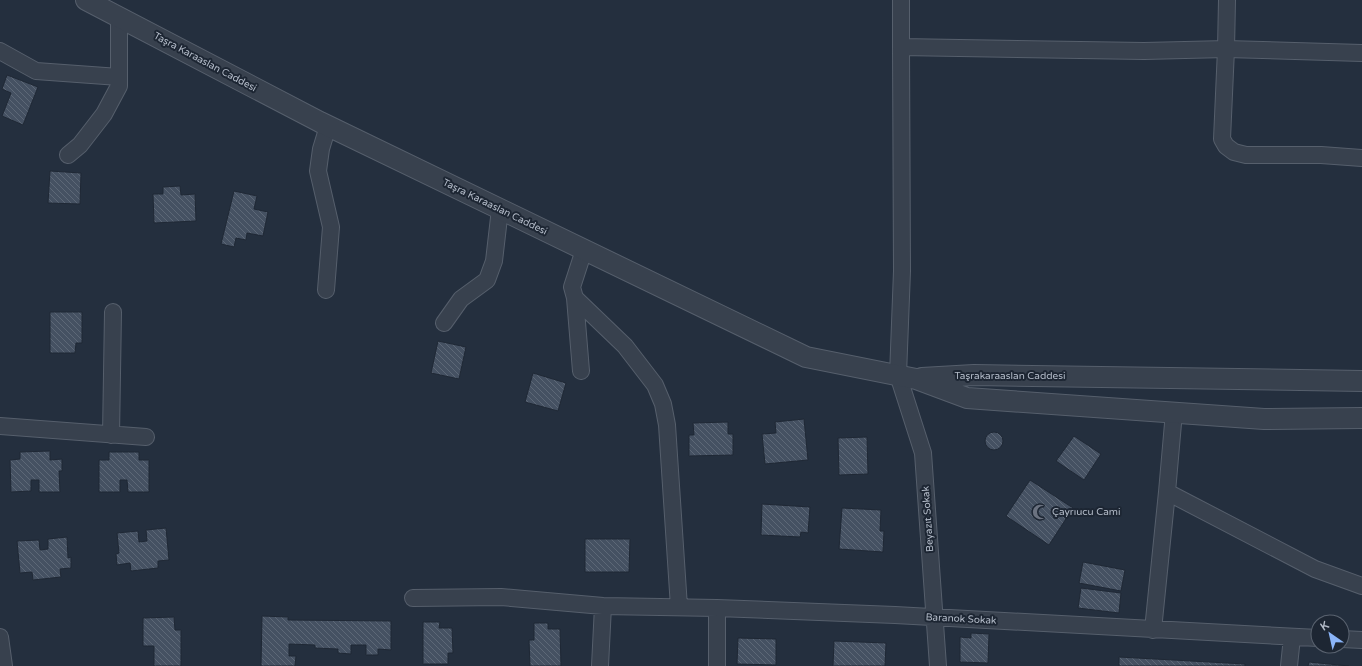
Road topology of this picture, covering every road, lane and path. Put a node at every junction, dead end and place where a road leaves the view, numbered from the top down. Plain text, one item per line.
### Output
1 (86, 0) edge
2 (901, 0) edge
3 (1227, 0) edge
4 (119, 17) junction
5 (901, 47) junction
6 (1226, 49) junction
7 (0, 51) edge
8 (1362, 53) edge
9 (119, 77) junction
10 (328, 126) junction
11 (68, 155) dead end
12 (1362, 158) edge
13 (500, 209) junction
14 (584, 250) junction
15 (326, 290) dead end
16 (575, 298) junction
17 (113, 312) dead end
18 (444, 323) dead end
19 (581, 371) dead end
20 (907, 377) junction
21 (1362, 381) edge
22 (1174, 412) junction
23 (1362, 418) edge
24 (0, 426) edge
25 (111, 435) junction
26 (146, 437) dead end
27 (1167, 492) junction
28 (1362, 586) edge
29 (413, 598) dead end
30 (603, 606) junction
31 (679, 607) junction
32 (717, 608) junction
33 (935, 618) junction
34 (1153, 630) junction
35 (0, 637) edge
36 (1292, 637) junction
37 (1310, 638) edge
38 (1350, 640) edge
39 (1362, 640) edge
40 (4, 666) edge
41 (600, 666) edge
42 (716, 666) edge
43 (938, 666) edge
44 (1289, 666) edge

1 - 4 street, Taşra Karaaslan Caddesi
2 - 5 street, Beyazıt Sokak
3 - 6 street
4 - 9 street
4 - 10 street, Taşra Karaaslan Caddesi
5 - 6 street
5 - 20 street, Beyazıt Sokak
6 - 8 street
6 - 12 street
7 - 9 street
9 - 11 street
10 - 13 street, Taşra Karaaslan Caddesi
10 - 15 street
13 - 14 street, Taşra Karaaslan Caddesi
13 - 18 street
14 - 16 street
14 - 20 street, Taşra Karaaslan Caddesi
16 - 19 street
16 - 31 street
17 - 25 street
20 - 21 street, Taşrakaraaslan Caddesi
20 - 22 street, Taşrakaraaslan Caddesi
20 - 33 street, Beyazıt Sokak
22 - 23 street, Taşrakaraaslan Caddesi
22 - 27 street
24 - 25 street
25 - 26 street
27 - 28 street
27 - 34 street
29 - 30 street, Baranok Sokak
30 - 31 street, Baranok Sokak
30 - 41 street
31 - 32 street, Baranok Sokak
32 - 33 street, Baranok Sokak
32 - 42 street
33 - 34 street, Baranok Sokak
33 - 43 street, Beyazıt Sokak
34 - 36 street, Baranok Sokak
35 - 40 street
36 - 37 street, Baranok Sokak
36 - 44 street
38 - 39 street

